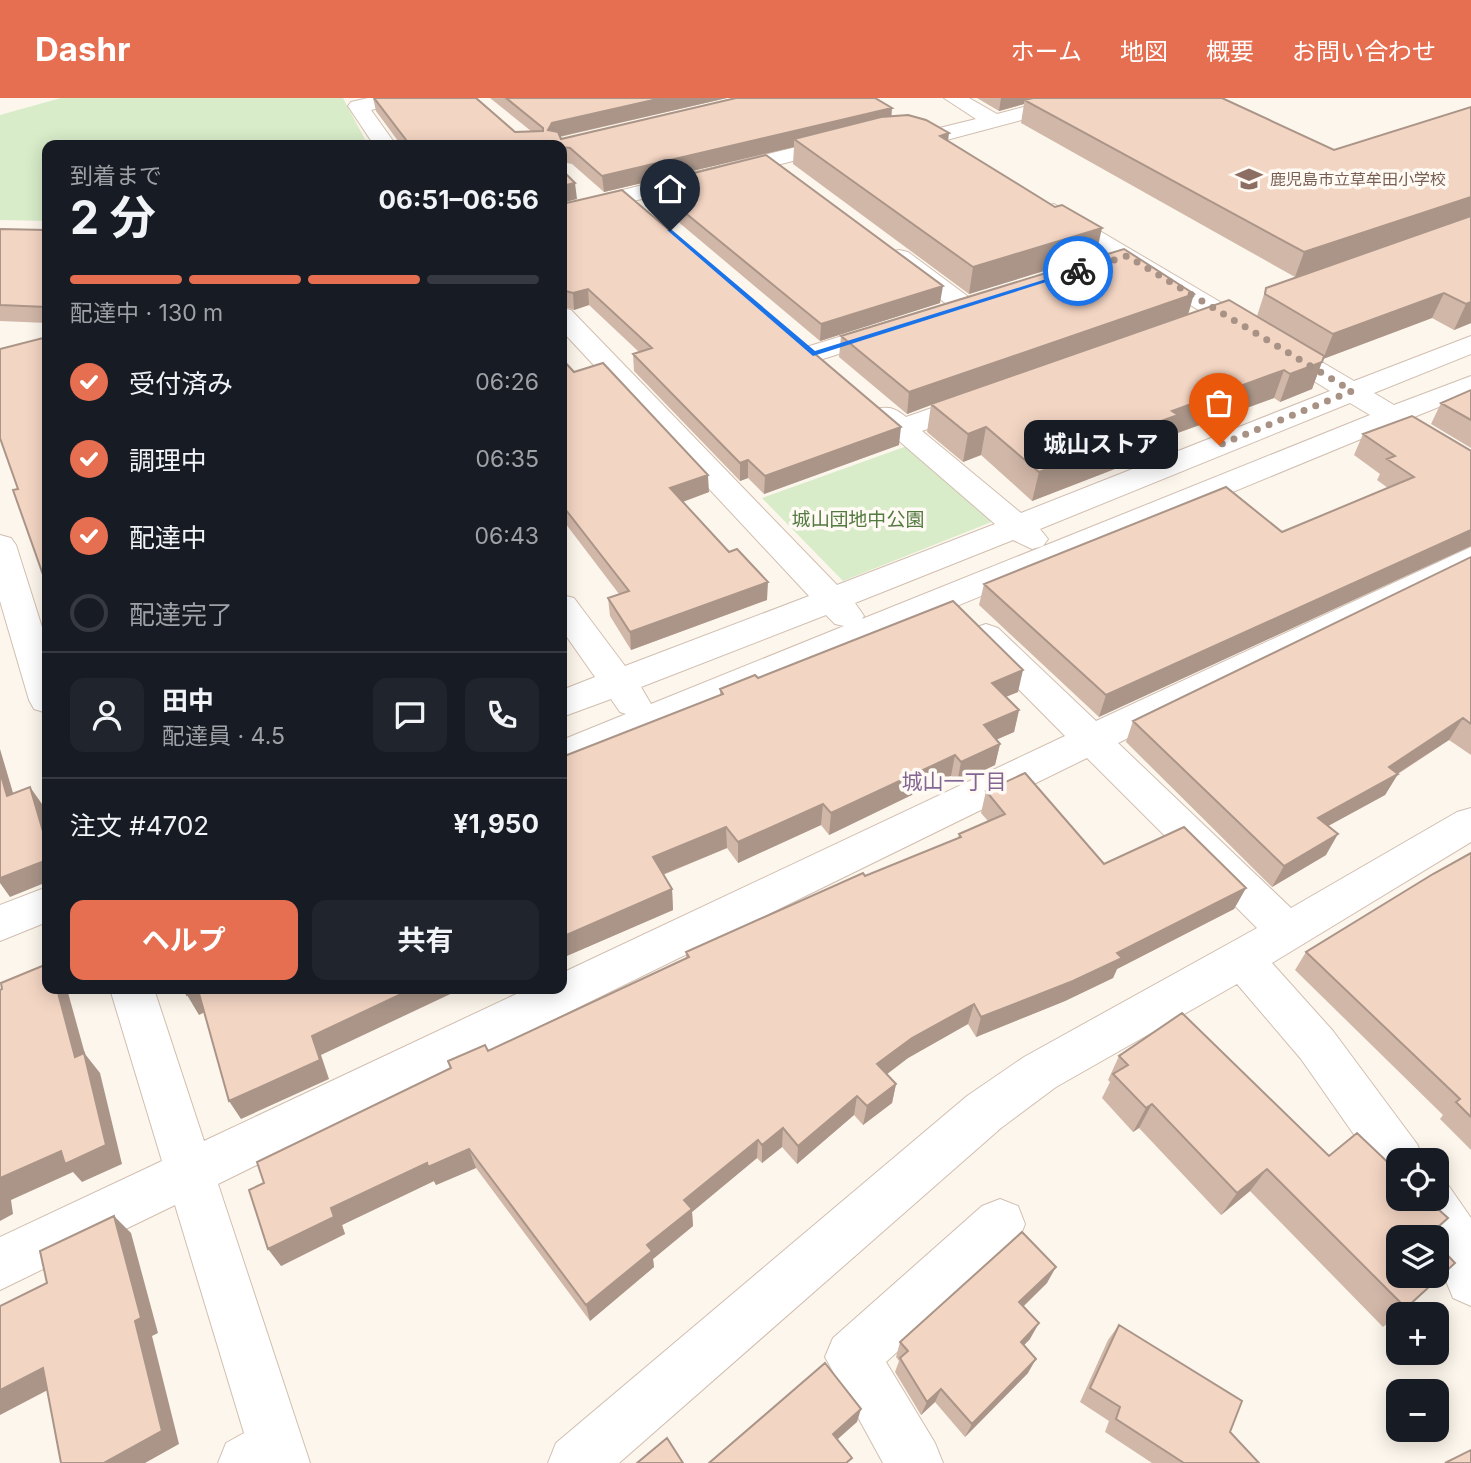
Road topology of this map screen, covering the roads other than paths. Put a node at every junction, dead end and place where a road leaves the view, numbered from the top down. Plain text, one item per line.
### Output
1 (398, 98) edge
2 (954, 98) edge
3 (1082, 98) edge
4 (993, 120) junction
5 (906, 131) edge
6 (867, 136) edge
7 (931, 137) junction
8 (382, 140) edge
9 (954, 151) edge
10 (769, 160) junction
11 (791, 176) edge
12 (580, 187) dead end
13 (1035, 200) edge
14 (599, 203) junction
15 (567, 211) edge
16 (878, 241) edge
17 (1127, 256) junction
18 (1102, 264) edge
19 (990, 299) edge
20 (1251, 305) dead end
21 (965, 306) junction
22 (940, 314) edge
23 (1225, 314) junction
24 (567, 321) edge
25 (914, 322) edge
26 (1186, 328) edge
27 (793, 336) edge
28 (1471, 344) edge
29 (1471, 384) edge
30 (1352, 391) junction
31 (1005, 392) edge
32 (862, 395) edge
33 (1393, 416) junction
34 (902, 428) junction
35 (1198, 454) junction
36 (1471, 464) edge
37 (1234, 480) junction
38 (1017, 526) junction
39 (0, 545) edge
40 (1051, 554) junction
41 (1471, 557) edge
42 (917, 567) junction
43 (945, 596) junction
44 (831, 600) junction
45 (567, 613) edge
46 (862, 631) junction
47 (618, 682) junction
48 (42, 684) edge
49 (567, 702) edge
50 (645, 720) junction
51 (1091, 739) junction
52 (567, 753) edge
53 (1471, 822) edge
54 (42, 906) edge
55 (0, 923) edge
56 (1287, 931) junction
57 (1242, 960) junction
58 (567, 992) edge
59 (134, 994) edge
60 (563, 994) edge
61 (1391, 1148) edge
62 (192, 1173) junction
63 (1450, 1216) edge
64 (1000, 1224) dead end
65 (0, 1264) edge
66 (1471, 1280) edge
67 (268, 1457) edge
68 (576, 1463) edge
69 (915, 1463) edge

1 - 8 street
2 - 4 street
3 - 4 street
4 - 7 street
5 - 7 street
6 - 10 street
7 - 9 street
10 - 11 street
10 - 14 street
12 - 14 street
13 - 17 street
14 - 15 street
16 - 21 street
17 - 18 street
17 - 23 street
19 - 21 street
20 - 23 street
21 - 22 street
23 - 26 street
23 - 30 street
24 - 44 street
25 - 27 street
28 - 30 street
29 - 33 street
30 - 33 street
30 - 35 street
31 - 34 street
32 - 34 street
33 - 36 street
33 - 37 street
34 - 38 street
35 - 37 street
35 - 38 street
37 - 40 street
38 - 40 street
38 - 42 street
39 - 48 street
40 - 43 street
41 - 51 street
42 - 43 street
42 - 44 street
43 - 46 street
43 - 51 street
44 - 46 street
44 - 47 street
45 - 47 street
46 - 50 street
47 - 49 street
47 - 50 street
50 - 52 street
51 - 56 street
51 - 58 street
53 - 56 street
54 - 55 street
56 - 57 street
57 - 61 street
57 - 68 street
59 - 62 street
60 - 62 street
62 - 65 street
62 - 67 street
63 - 66 street
64 - 69 street

